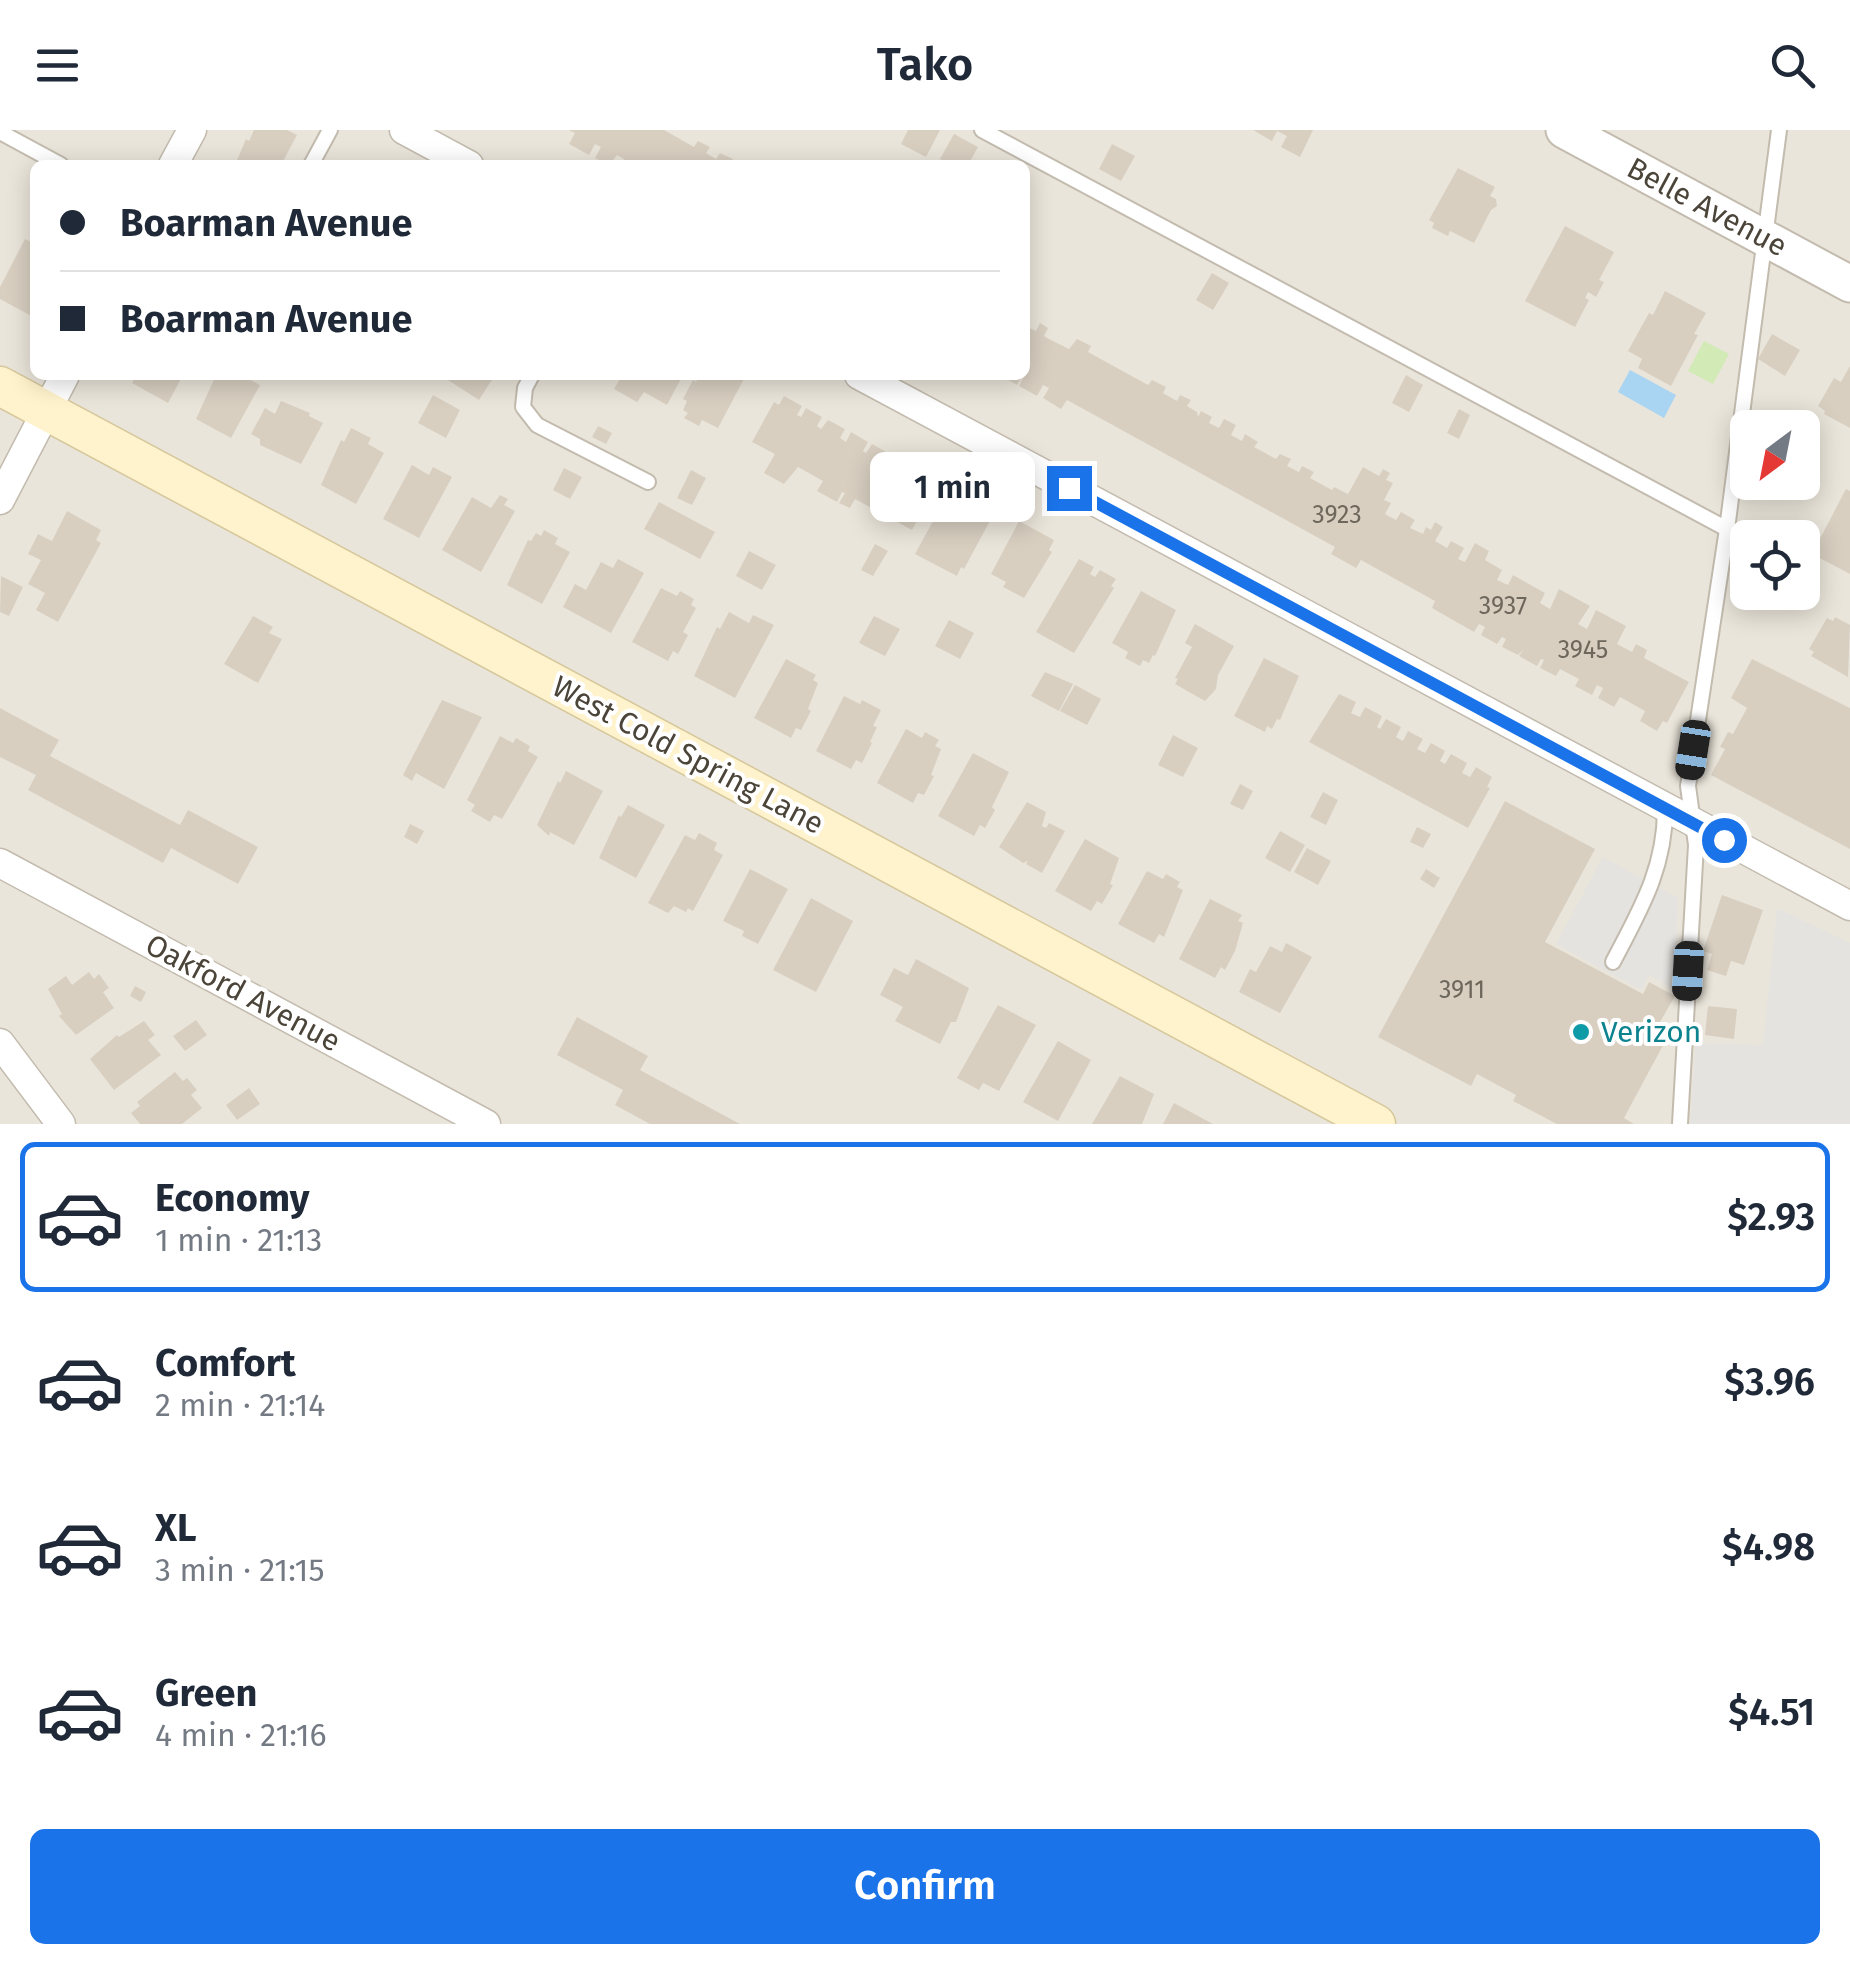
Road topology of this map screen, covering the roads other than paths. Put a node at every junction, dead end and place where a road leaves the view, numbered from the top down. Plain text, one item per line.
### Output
1 (192, 130) edge
2 (330, 130) edge
3 (404, 130) edge
4 (982, 130) edge
5 (1564, 130) edge
6 (1779, 130) edge
7 (0, 132) edge
8 (53, 160) edge
9 (177, 160) edge
10 (314, 160) edge
11 (459, 160) edge
12 (1766, 239) junction
13 (1850, 284) edge
14 (62, 380) edge
15 (529, 380) edge
16 (868, 380) edge
17 (0, 386) edge
18 (46, 411) junction
19 (648, 482) dead end
20 (0, 500) edge
21 (1727, 529) junction
22 (1665, 809) junction
23 (1692, 824) junction
24 (0, 862) edge
25 (1850, 906) edge
26 (1614, 962) dead end
27 (0, 1043) edge
28 (61, 1124) edge
29 (486, 1124) edge
30 (1376, 1124) edge
31 (1680, 1124) edge

1 - 9 street
2 - 10 lane
3 - 11 street
4 - 21 lane
5 - 12 street, Belle Avenue
6 - 12 lane
7 - 8 lane
12 - 13 street, Belle Avenue
12 - 21 lane
14 - 18 street
15 - 19 lane
16 - 22 street
17 - 18 main road, West Cold Spring Lane
18 - 20 street
18 - 30 main road, West Cold Spring Lane
21 - 23 lane
22 - 23 street
22 - 26 lane
23 - 25 street
23 - 31 lane
24 - 29 street, Oakford Avenue
27 - 28 street

